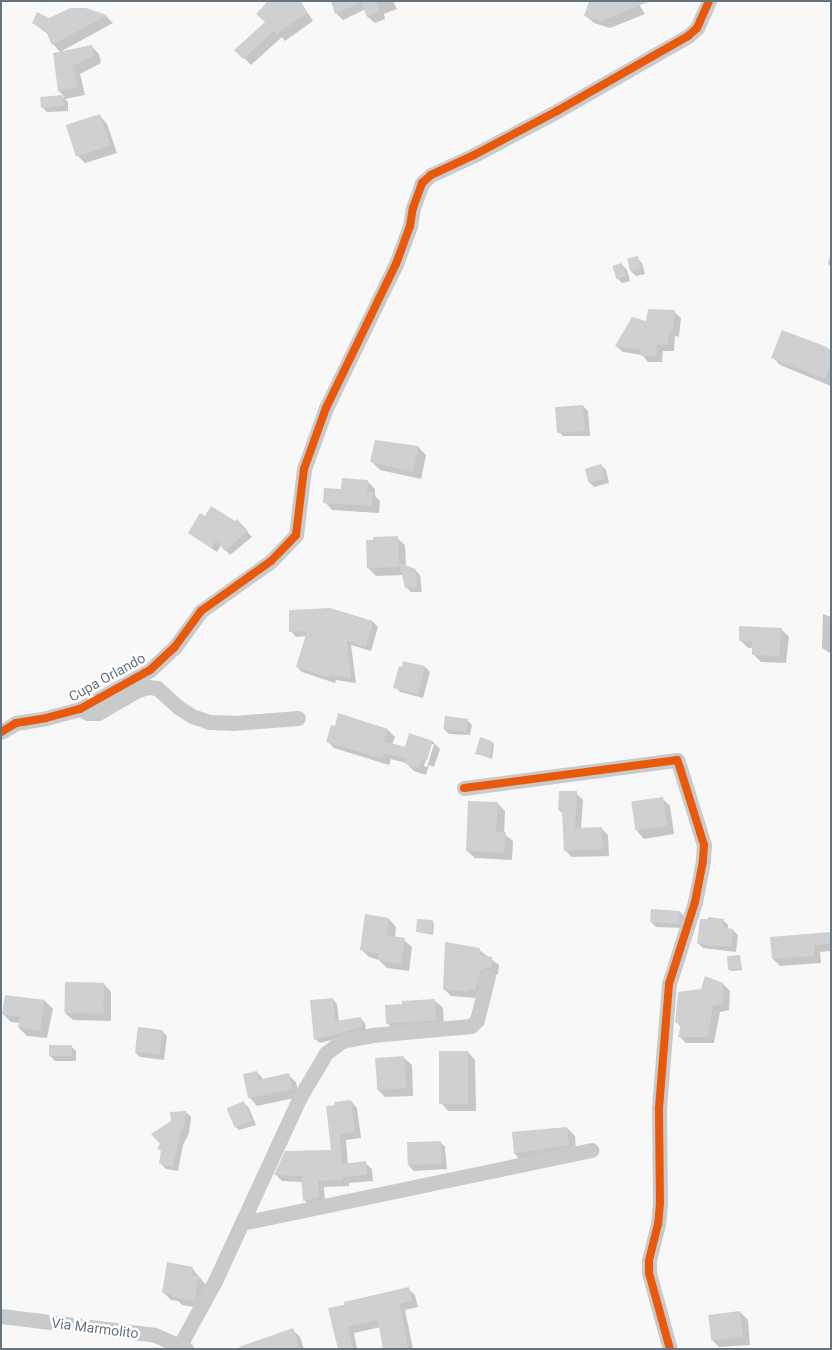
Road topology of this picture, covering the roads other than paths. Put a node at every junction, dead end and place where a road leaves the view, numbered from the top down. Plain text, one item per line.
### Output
1 (709, 1) edge
2 (80, 709) junction
3 (298, 718) dead end
4 (1, 732) edge
5 (464, 788) dead end
6 (488, 976) dead end
7 (590, 1150) dead end
8 (242, 1223) junction
9 (1, 1316) edge
10 (183, 1347) edge
11 (670, 1349) edge

1 - 2 street, Cupa Orlando
2 - 3 street
2 - 4 street, Cupa Orlando
5 - 11 street
6 - 8 street
7 - 8 street
8 - 10 street
9 - 10 street, Via Marmolito

